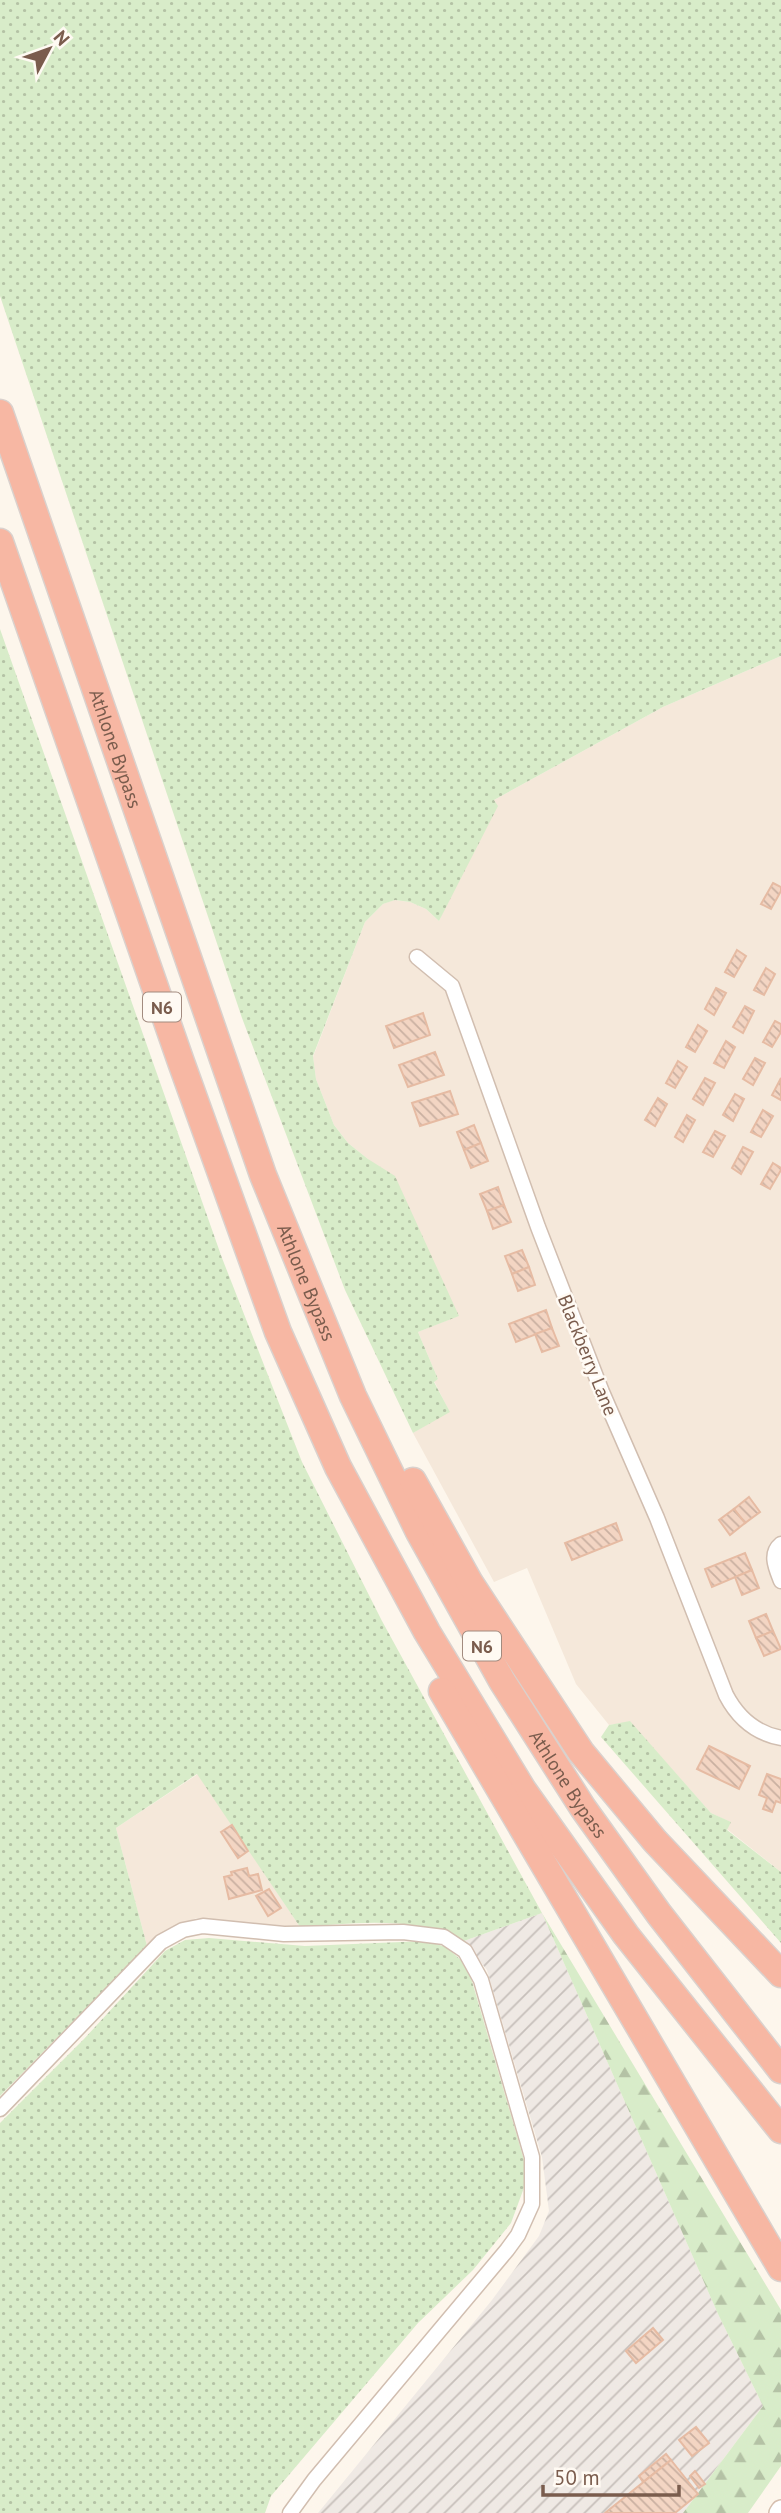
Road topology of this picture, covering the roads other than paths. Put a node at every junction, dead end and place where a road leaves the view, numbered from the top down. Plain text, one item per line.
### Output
1 (0, 413) edge
2 (0, 542) edge
3 (417, 957) dead end
4 (263, 1175) junction
5 (338, 1467) junction
6 (781, 1544) edge
7 (781, 1581) edge
8 (781, 1738) edge
9 (781, 1974) edge
10 (781, 2070) edge
11 (0, 2109) edge
12 (781, 2130) edge
13 (781, 2268) edge
14 (290, 2513) edge

1 - 4 highway, Athlone Bypass / N6
2 - 5 highway, Athlone Bypass / N6
3 - 8 street, Blackberry Lane
4 - 9 highway, N6
4 - 10 highway, Athlone Bypass / N6
5 - 12 highway, Athlone Bypass / N6
5 - 13 highway, N6
6 - 7 street
11 - 14 street

